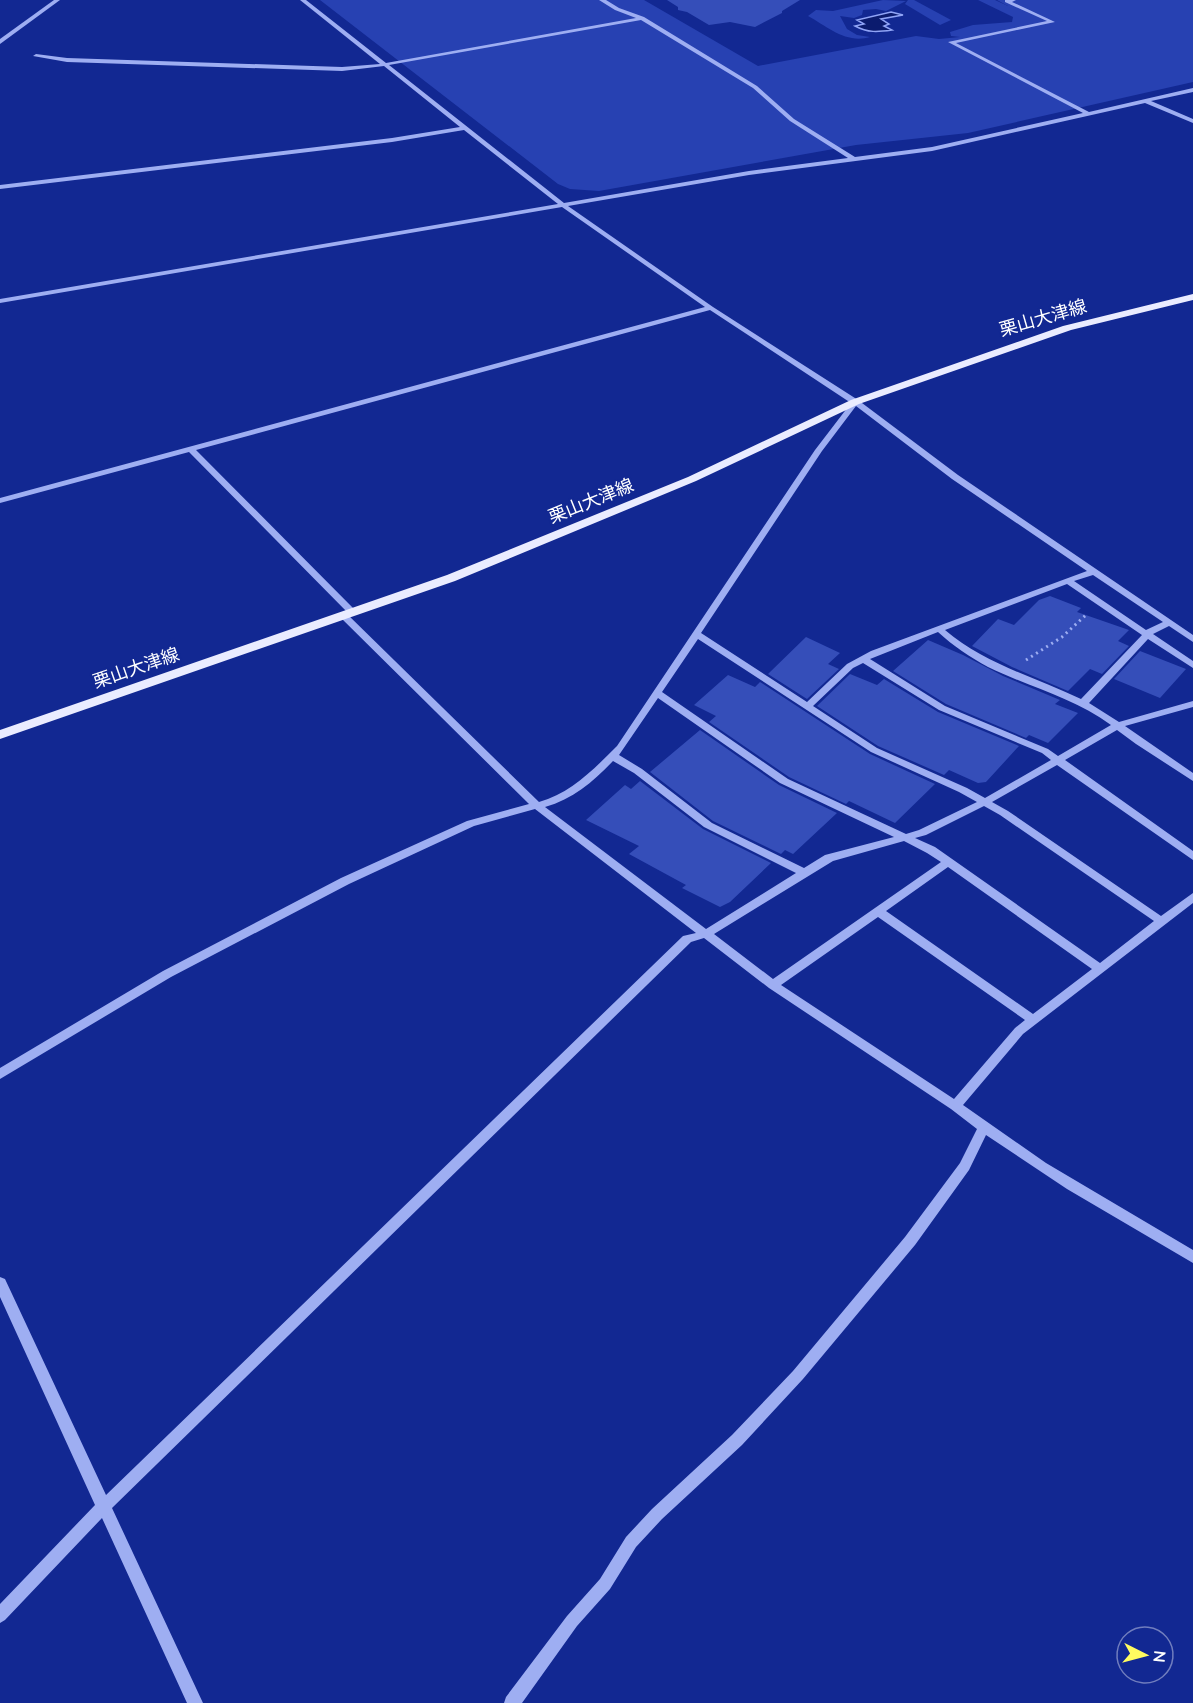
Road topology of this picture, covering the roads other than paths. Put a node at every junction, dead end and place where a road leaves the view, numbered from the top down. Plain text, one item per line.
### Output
1 (57, 0) edge
2 (303, 0) edge
3 (602, 0) edge
4 (1008, 0) edge
5 (642, 18) junction
6 (0, 42) edge
7 (36, 56) dead end
8 (383, 64) junction
9 (1193, 90) edge
10 (1145, 101) junction
11 (1089, 114) junction
12 (1193, 121) edge
13 (464, 128) junction
14 (853, 159) junction
15 (0, 187) edge
16 (563, 205) junction
17 (1193, 297) edge
18 (0, 301) edge
19 (711, 308) junction
20 (855, 402) junction
21 (191, 450) junction
22 (0, 501) edge
23 (1094, 571) junction
24 (1068, 581) junction
25 (348, 613) junction
26 (1169, 622) junction
27 (939, 628) junction
28 (1148, 634) junction
29 (698, 635) junction
30 (1193, 639) edge
31 (863, 659) junction
32 (1193, 665) edge
33 (657, 693) junction
34 (1083, 703) junction
35 (808, 706) junction
36 (1190, 708) edge
37 (1119, 725) junction
38 (0, 735) edge
39 (612, 756) junction
40 (1058, 760) junction
41 (1193, 778) edge
42 (985, 802) junction
43 (536, 805) junction
44 (906, 837) junction
45 (1193, 856) edge
46 (948, 862) junction
47 (805, 873) junction
48 (1193, 897) edge
49 (878, 911) junction
50 (1161, 921) junction
51 (706, 934) junction
52 (1100, 969) junction
53 (773, 985) junction
54 (1034, 1020) junction
55 (0, 1074) edge
56 (956, 1106) junction
57 (984, 1127) junction
58 (1193, 1257) edge
59 (0, 1283) edge
60 (104, 1507) junction
61 (0, 1615) edge
62 (195, 1703) edge
63 (512, 1703) edge

1 - 6 street
2 - 8 street
3 - 5 street
4 - 11 street
5 - 8 street
5 - 14 street
7 - 8 street
8 - 13 street
9 - 10 street
10 - 11 street
10 - 12 street
11 - 14 street
13 - 15 street
13 - 16 street
14 - 16 street
16 - 18 street
16 - 19 street
17 - 20 main road, 栗山大津線
19 - 20 street
19 - 21 street
20 - 23 street
20 - 25 main road, 栗山大津線
20 - 29 street
21 - 22 street
21 - 25 street
23 - 24 street
23 - 26 street
24 - 27 street
24 - 28 street
25 - 38 main road, 栗山大津線
25 - 43 street
26 - 28 street
26 - 30 street
27 - 31 street
27 - 34 street
28 - 32 street
28 - 34 street
29 - 33 street
29 - 35 street
31 - 35 street
31 - 40 street
33 - 39 street
33 - 44 street
34 - 37 street
35 - 42 street
36 - 37 street
37 - 40 street
37 - 41 street
39 - 43 street
39 - 47 street
40 - 42 street
40 - 45 street
42 - 44 street
42 - 50 street
43 - 51 street
43 - 55 street
44 - 46 street
44 - 47 street
46 - 49 street
46 - 52 street
47 - 51 street
48 - 50 street
49 - 53 street
49 - 54 street
50 - 52 street
51 - 53 street
51 - 60 street
52 - 54 street
53 - 56 street
54 - 56 street
56 - 57 street
57 - 58 street
57 - 63 street
59 - 60 street
60 - 61 street
60 - 62 street

